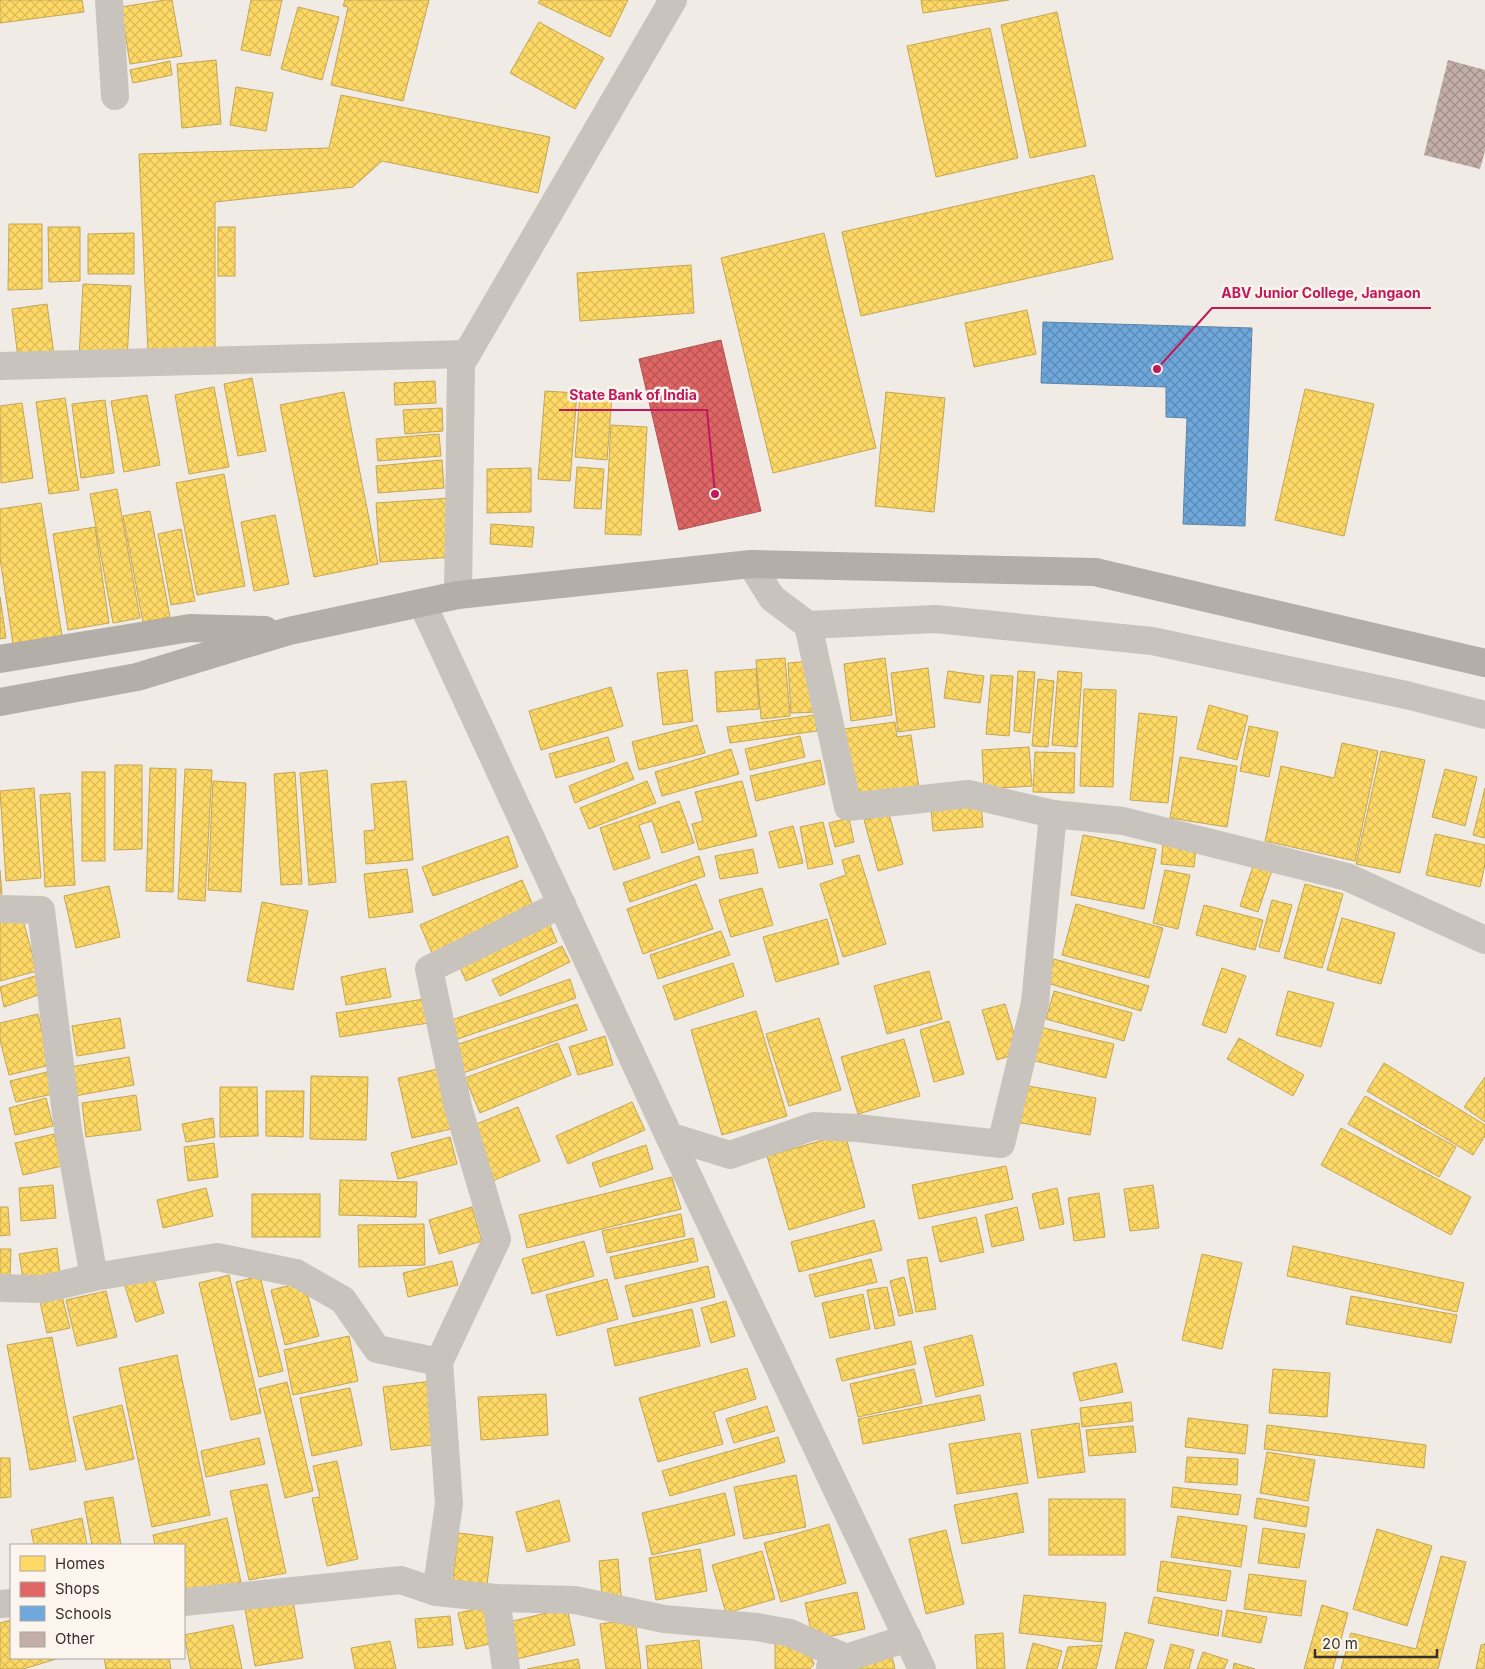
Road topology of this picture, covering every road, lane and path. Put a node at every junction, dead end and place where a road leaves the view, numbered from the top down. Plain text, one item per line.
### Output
1 (109, 0) edge
2 (673, 0) edge
3 (115, 96) dead end
4 (467, 354) junction
5 (0, 366) edge
6 (751, 564) junction
7 (458, 595) junction
8 (422, 603) junction
9 (808, 625) junction
10 (289, 631) junction
11 (0, 659) edge
12 (1485, 663) edge
13 (0, 702) edge
14 (1485, 716) edge
15 (1053, 814) junction
16 (562, 904) junction
17 (0, 909) edge
18 (1485, 940) edge
19 (670, 1136) junction
20 (94, 1277) junction
21 (0, 1288) edge
22 (439, 1362) junction
23 (436, 1592) junction
24 (496, 1598) junction
25 (185, 1602) edge
26 (908, 1638) junction
27 (836, 1664) edge
28 (506, 1669) edge
29 (922, 1669) edge

1 - 3 street
2 - 4 street
4 - 5 street
4 - 7 street
6 - 7 highway
6 - 9 street
6 - 12 highway
7 - 8 highway
8 - 10 highway
8 - 16 street
9 - 14 street
9 - 15 street
10 - 11 highway
10 - 13 highway
15 - 18 street
15 - 19 street
16 - 19 street
16 - 22 street
17 - 20 street
19 - 26 street
20 - 21 street
20 - 22 street
22 - 23 street
23 - 24 street
23 - 25 street
24 - 27 street
24 - 28 street
26 - 27 street
26 - 29 street

